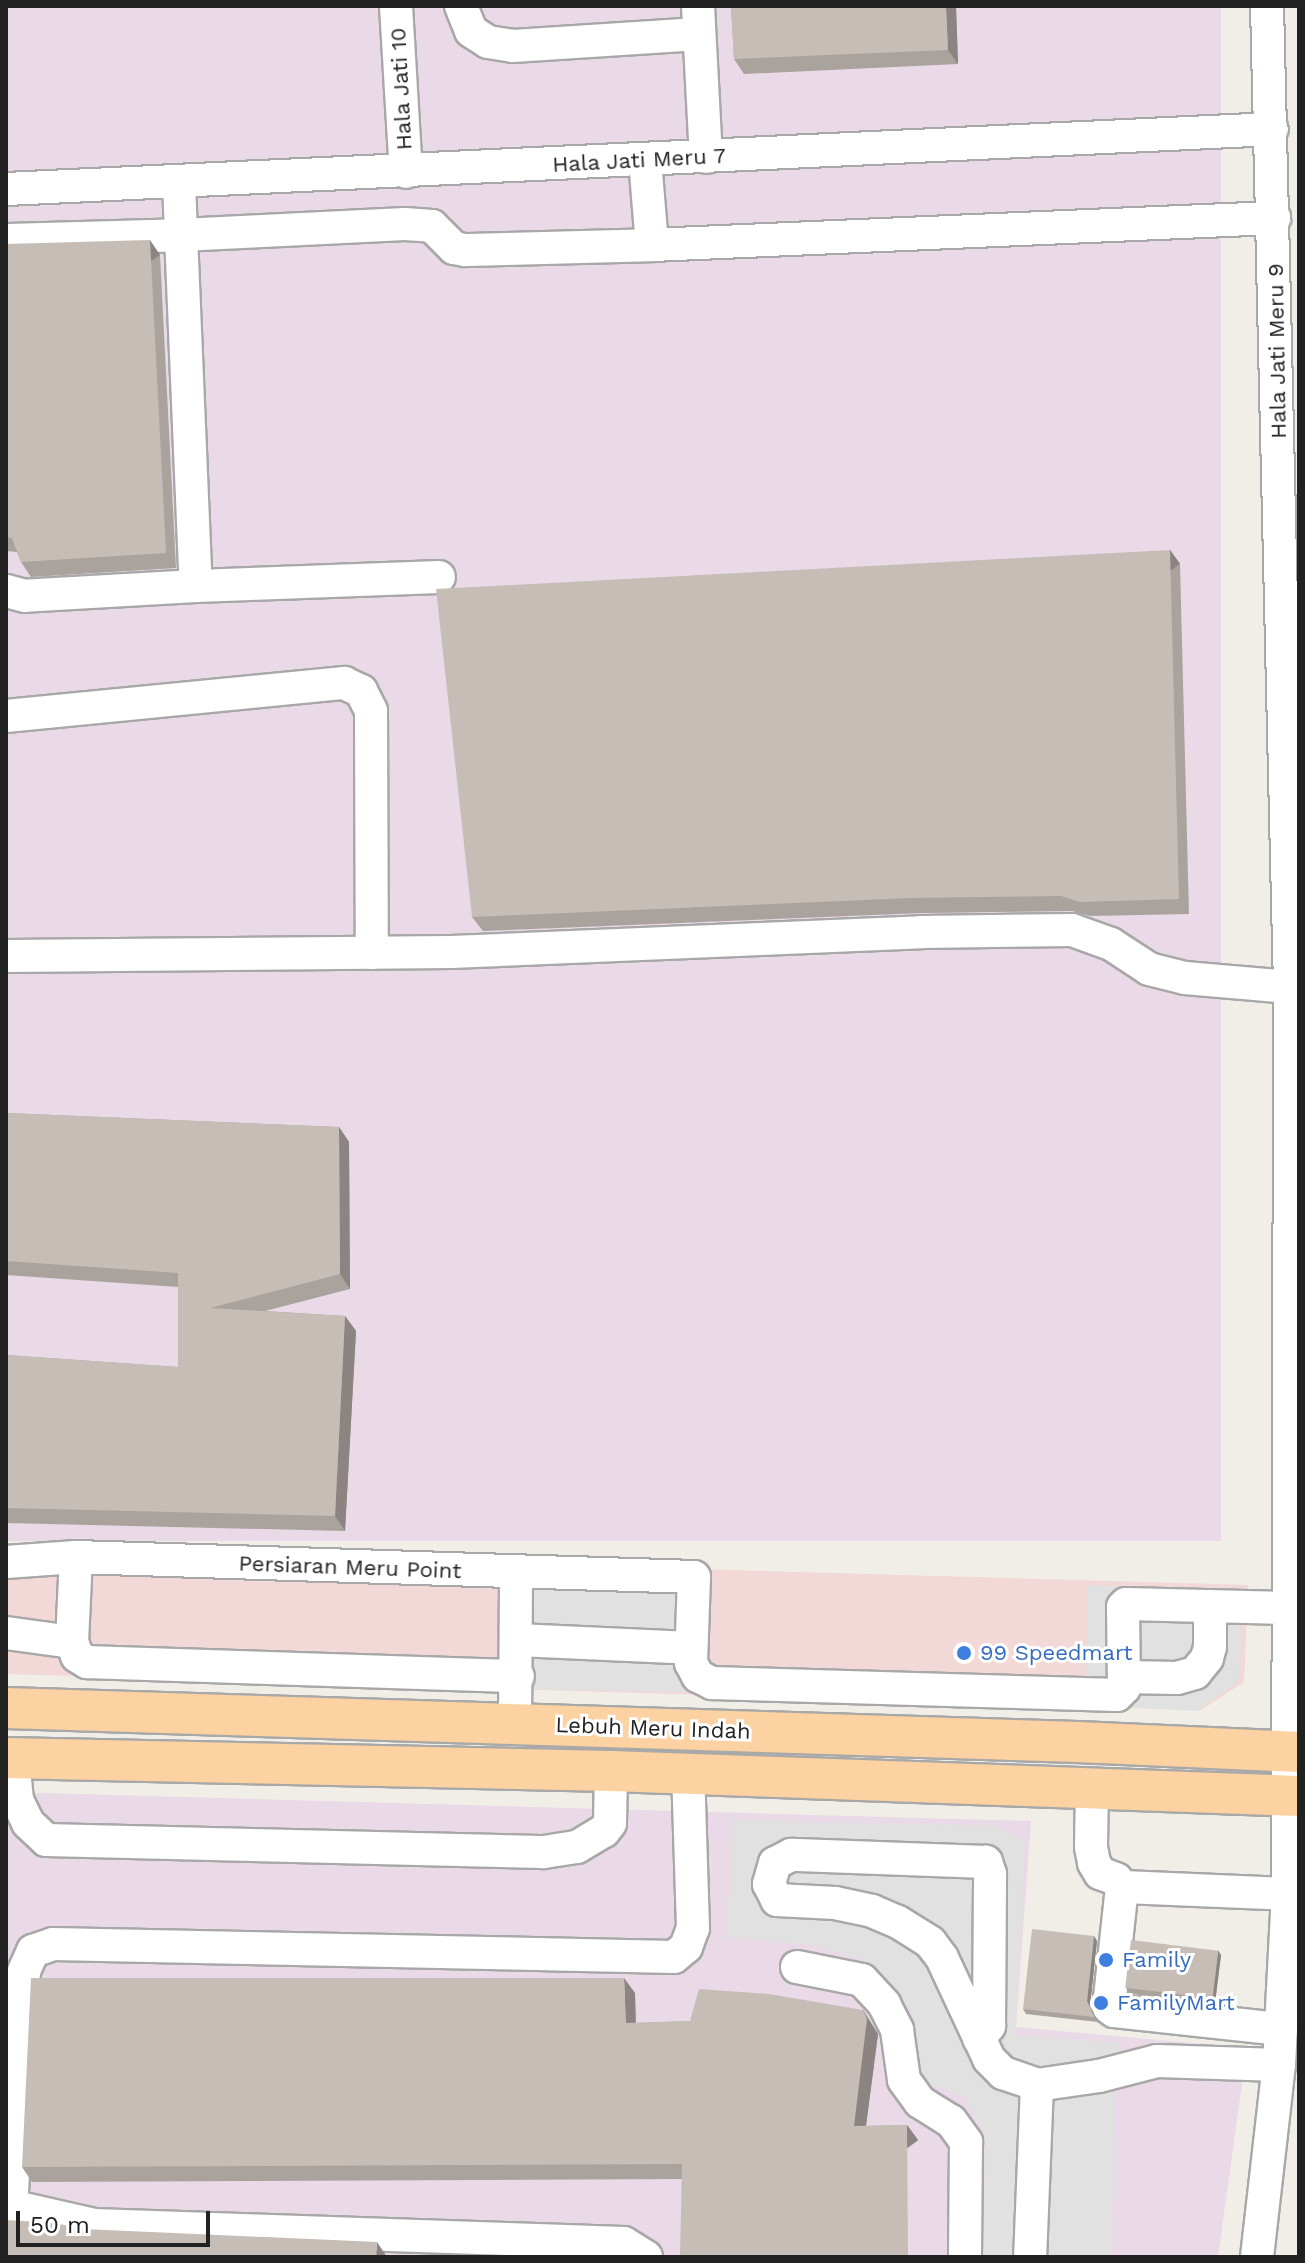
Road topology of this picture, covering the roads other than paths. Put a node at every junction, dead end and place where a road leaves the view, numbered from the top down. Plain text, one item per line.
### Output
1 (396, 6) edge
2 (461, 6) edge
3 (1267, 6) edge
4 (698, 20) edge
5 (1272, 129) junction
6 (706, 157) junction
7 (645, 160) junction
8 (406, 172) junction
9 (179, 182) junction
10 (6, 189) edge
11 (1274, 218) junction
12 (181, 235) junction
13 (6, 240) edge
14 (652, 245) junction
15 (439, 577) dead end
16 (196, 586) junction
17 (6, 591) edge
18 (6, 716) edge
19 (372, 953) junction
20 (6, 956) edge
21 (1290, 987) junction
22 (76, 1557) junction
23 (6, 1562) edge
24 (516, 1573) junction
25 (1210, 1606) junction
26 (1287, 1608) junction
27 (6, 1633) edge
28 (517, 1640) junction
29 (72, 1642) junction
30 (691, 1648) junction
31 (518, 1676) junction
32 (1124, 1677) junction
33 (6, 1708) edge
34 (515, 1724) junction
35 (1293, 1752) edge
36 (10, 1758) edge
37 (611, 1771) junction
38 (688, 1773) junction
39 (1092, 1788) junction
40 (1293, 1796) edge
41 (1122, 1887) junction
42 (1288, 1894) junction
43 (797, 1967) dead end
44 (1281, 2029) junction
45 (979, 2038) junction
46 (1279, 2065) junction
47 (1037, 2085) junction
48 (6, 2205) edge
49 (402, 2245) edge
50 (646, 2257) edge
51 (965, 2257) edge
52 (1030, 2257) edge
53 (1257, 2257) edge

1 - 8 street, Hala Jati 10
2 - 4 street
3 - 5 street, Hala Jati Meru 9
4 - 6 street
5 - 6 street, Hala Jati Meru 7
5 - 11 street, Hala Jati Meru 9
6 - 7 street, Hala Jati Meru 7
7 - 8 street, Hala Jati Meru 7
7 - 14 street
8 - 9 street, Hala Jati Meru 7
9 - 10 street, Hala Jati Meru 7
9 - 12 street
11 - 14 street
11 - 21 street, Hala Jati Meru 9
12 - 13 street
12 - 14 street
12 - 16 street
15 - 16 street
16 - 17 street
18 - 19 street
19 - 20 street
19 - 21 street
21 - 26 street, Hala Jati Meru 9
22 - 23 street, Persiaran Meru Point
22 - 24 street, Persiaran Meru Point
22 - 29 street
24 - 28 street
24 - 30 street, Persiaran Meru Point
25 - 26 street
25 - 32 street
25 - 32 street
26 - 35 street, Hala Jati Meru 9
27 - 29 street
28 - 30 street
28 - 31 street
29 - 31 street
30 - 32 street
31 - 34 street
33 - 34 main road, Lebuh Meru Indah
34 - 35 main road, Lebuh Meru Indah
35 - 40 street, Hala Jati Meru 9
36 - 37 main road, Lebuh Meru Indah
36 - 37 street
37 - 38 main road, Lebuh Meru Indah
38 - 39 main road, Lebuh Meru Indah
38 - 48 street
39 - 40 main road, Lebuh Meru Indah
39 - 41 street
40 - 42 street, Hala Jati Meru 9
41 - 42 street
41 - 44 street
42 - 44 street, Hala Jati Meru 9
43 - 51 street
44 - 46 street, Hala Jati Meru 9
45 - 45 street
45 - 47 street
46 - 47 street
46 - 53 street, Hala Jati Meru 9
47 - 52 street
48 - 49 street
49 - 50 street

